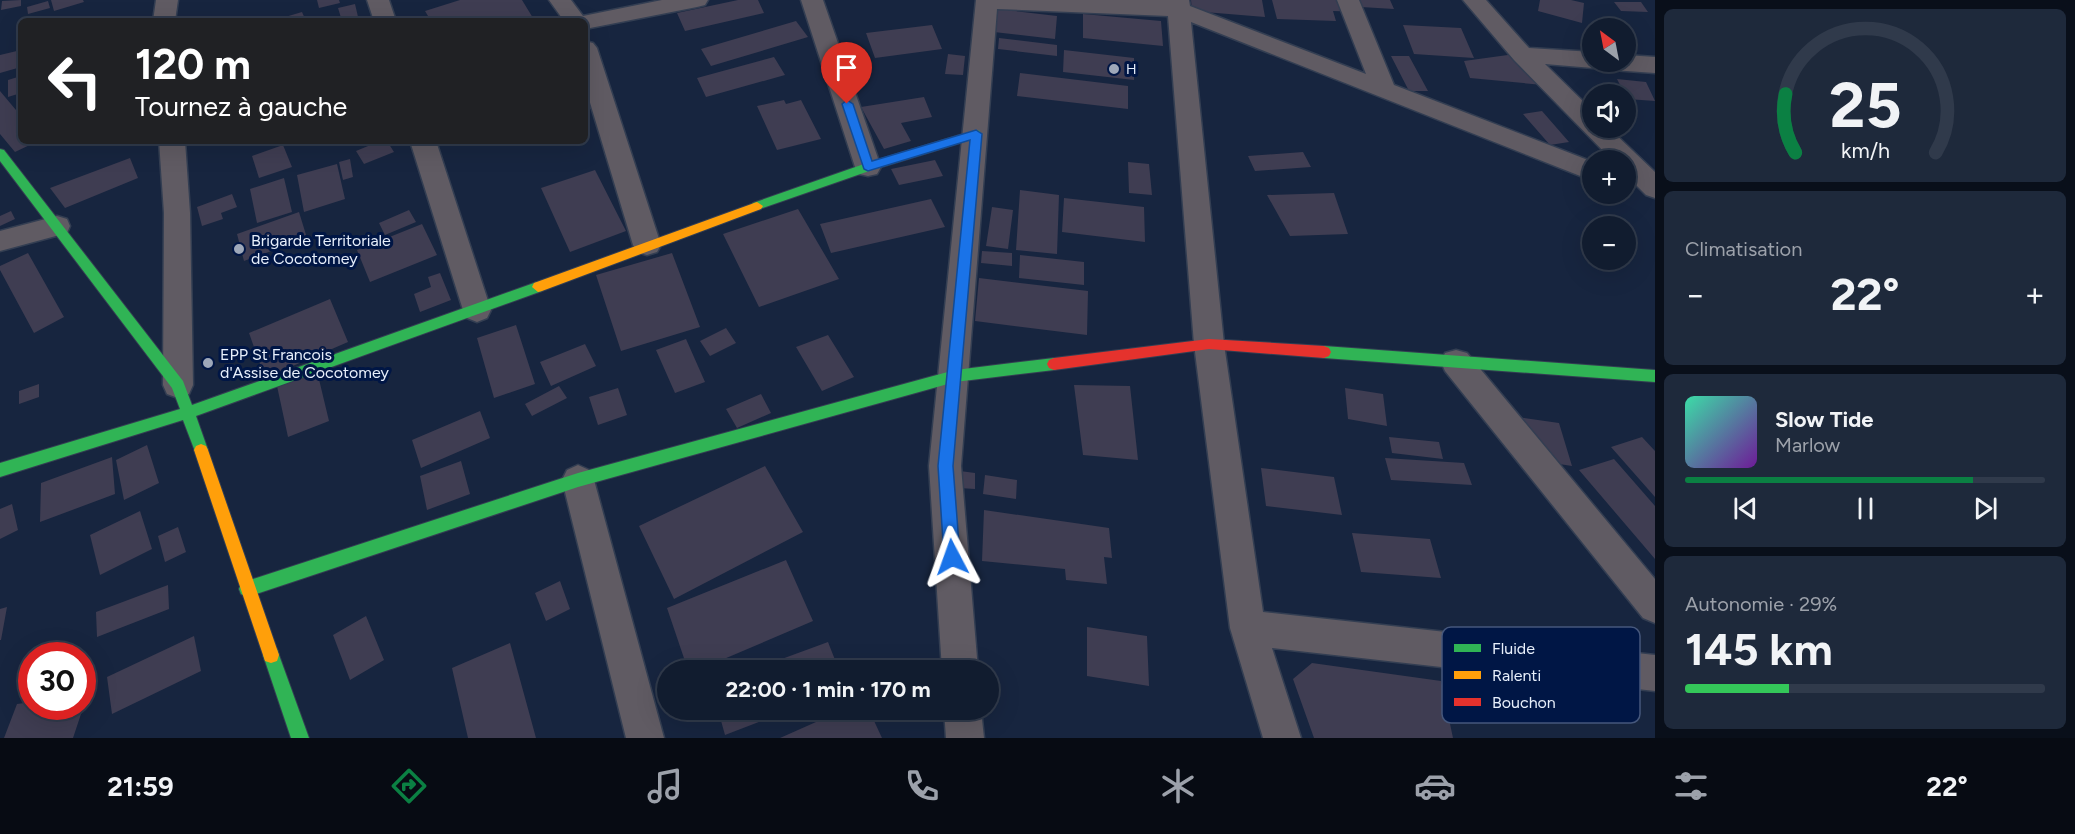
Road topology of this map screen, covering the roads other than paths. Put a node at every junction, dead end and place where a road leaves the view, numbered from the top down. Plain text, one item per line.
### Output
1 (167, 0) edge
2 (378, 0) edge
3 (560, 0) edge
4 (697, 0) edge
5 (812, 0) edge
6 (1348, 0) edge
7 (1474, 0) edge
8 (987, 1) edge
9 (1178, 4) edge
10 (164, 18) edge
11 (384, 18) edge
12 (573, 18) edge
13 (588, 21) edge
14 (1522, 55) junction
15 (588, 57) edge
16 (1582, 59) edge
17 (1636, 63) edge
18 (1655, 64) edge
19 (1384, 89) junction
20 (1582, 115) edge
21 (976, 134) junction
22 (1605, 138) edge
23 (172, 144) edge
24 (424, 144) edge
25 (0, 153) edge
26 (868, 166) junction
27 (1582, 168) edge
28 (1655, 188) edge
29 (1636, 189) edge
30 (1655, 197) edge
31 (57, 226) junction
32 (0, 241) edge
33 (647, 244) junction
34 (477, 310) junction
35 (1209, 344) junction
36 (1456, 362) junction
37 (955, 376) junction
38 (1655, 376) edge
39 (178, 385) junction
40 (187, 413) junction
41 (0, 470) edge
42 (578, 480) junction
43 (247, 589) junction
44 (1655, 606) edge
45 (1248, 628) junction
46 (1442, 650) edge
47 (959, 660) edge
48 (1640, 672) edge
49 (1655, 674) edge
50 (964, 720) edge
51 (300, 738) edge
52 (645, 738) edge
53 (965, 738) edge
54 (1282, 738) edge

1 - 10 street
2 - 11 street
3 - 12 street
4 - 13 street
5 - 26 street
6 - 19 street
7 - 14 street
8 - 9 street
8 - 21 street
9 - 19 street
9 - 35 street
14 - 16 street
14 - 20 street
15 - 33 street
17 - 18 street
19 - 27 street
21 - 26 street
21 - 37 street
22 - 28 street
23 - 39 street
24 - 34 street
25 - 31 street
26 - 33 street
29 - 30 street
31 - 32 street
31 - 39 street
33 - 34 street
34 - 40 street
35 - 36 street
35 - 37 street
35 - 45 street
36 - 38 street
36 - 44 street
37 - 42 street
37 - 47 street
39 - 40 street
40 - 41 street
40 - 43 street
42 - 43 street
42 - 52 street
43 - 51 street
45 - 46 street
45 - 54 street
48 - 49 street
50 - 53 street

